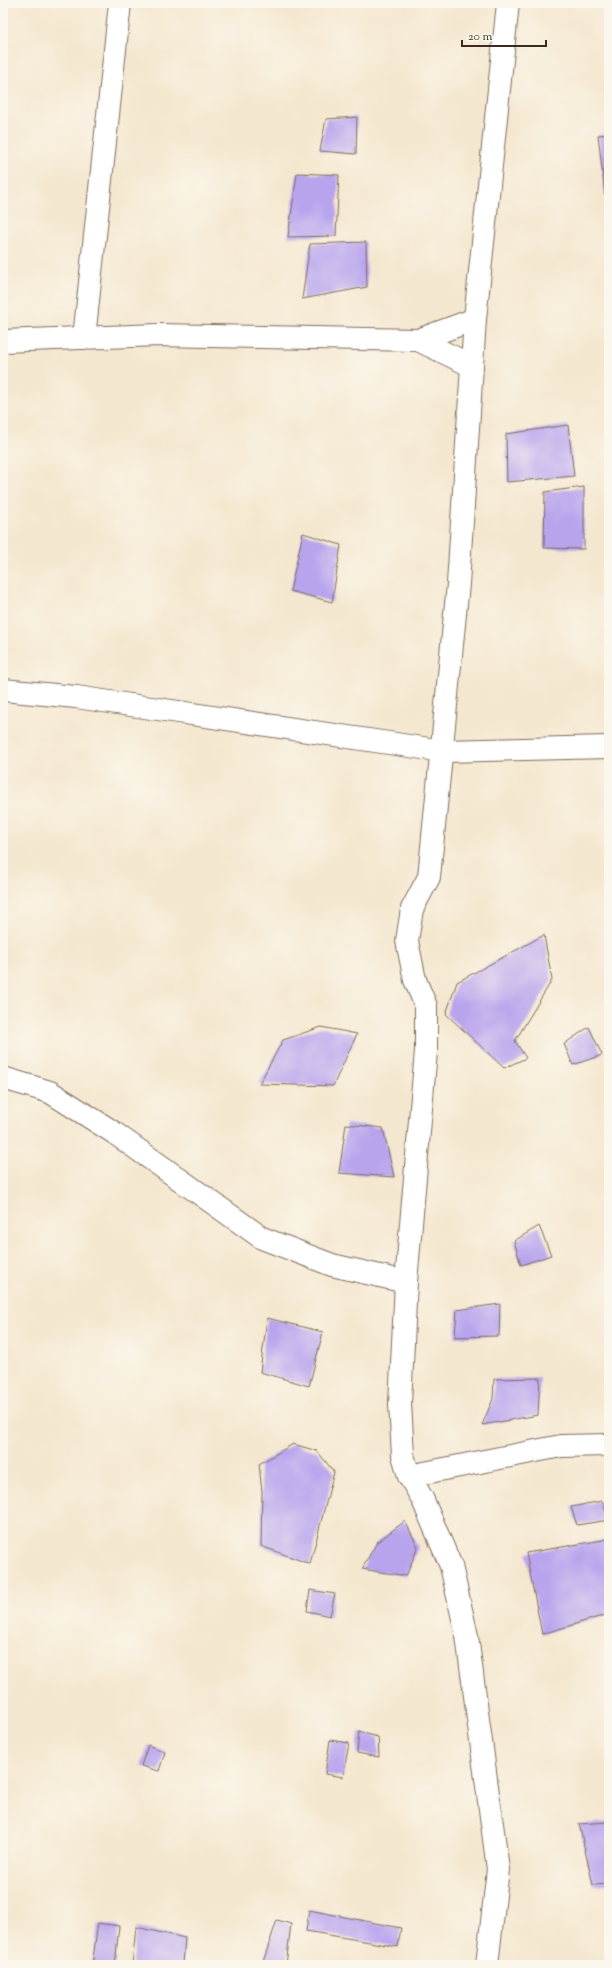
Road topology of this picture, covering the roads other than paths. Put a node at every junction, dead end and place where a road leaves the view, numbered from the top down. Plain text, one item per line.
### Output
1 (120, 3) edge
2 (508, 3) edge
3 (475, 320) junction
4 (84, 338) junction
5 (418, 340) junction
6 (3, 341) edge
7 (472, 366) junction
8 (3, 690) edge
9 (609, 747) edge
10 (443, 751) junction
11 (3, 1078) edge
12 (406, 1282) junction
13 (609, 1445) edge
14 (409, 1476) junction
15 (487, 1965) edge

1 - 4 street
2 - 3 street
3 - 5 street
3 - 7 street
4 - 5 street
4 - 6 street
5 - 7 street
7 - 10 street
8 - 10 street
9 - 10 street
10 - 12 street
11 - 12 street
12 - 14 street
13 - 14 street
14 - 15 street

